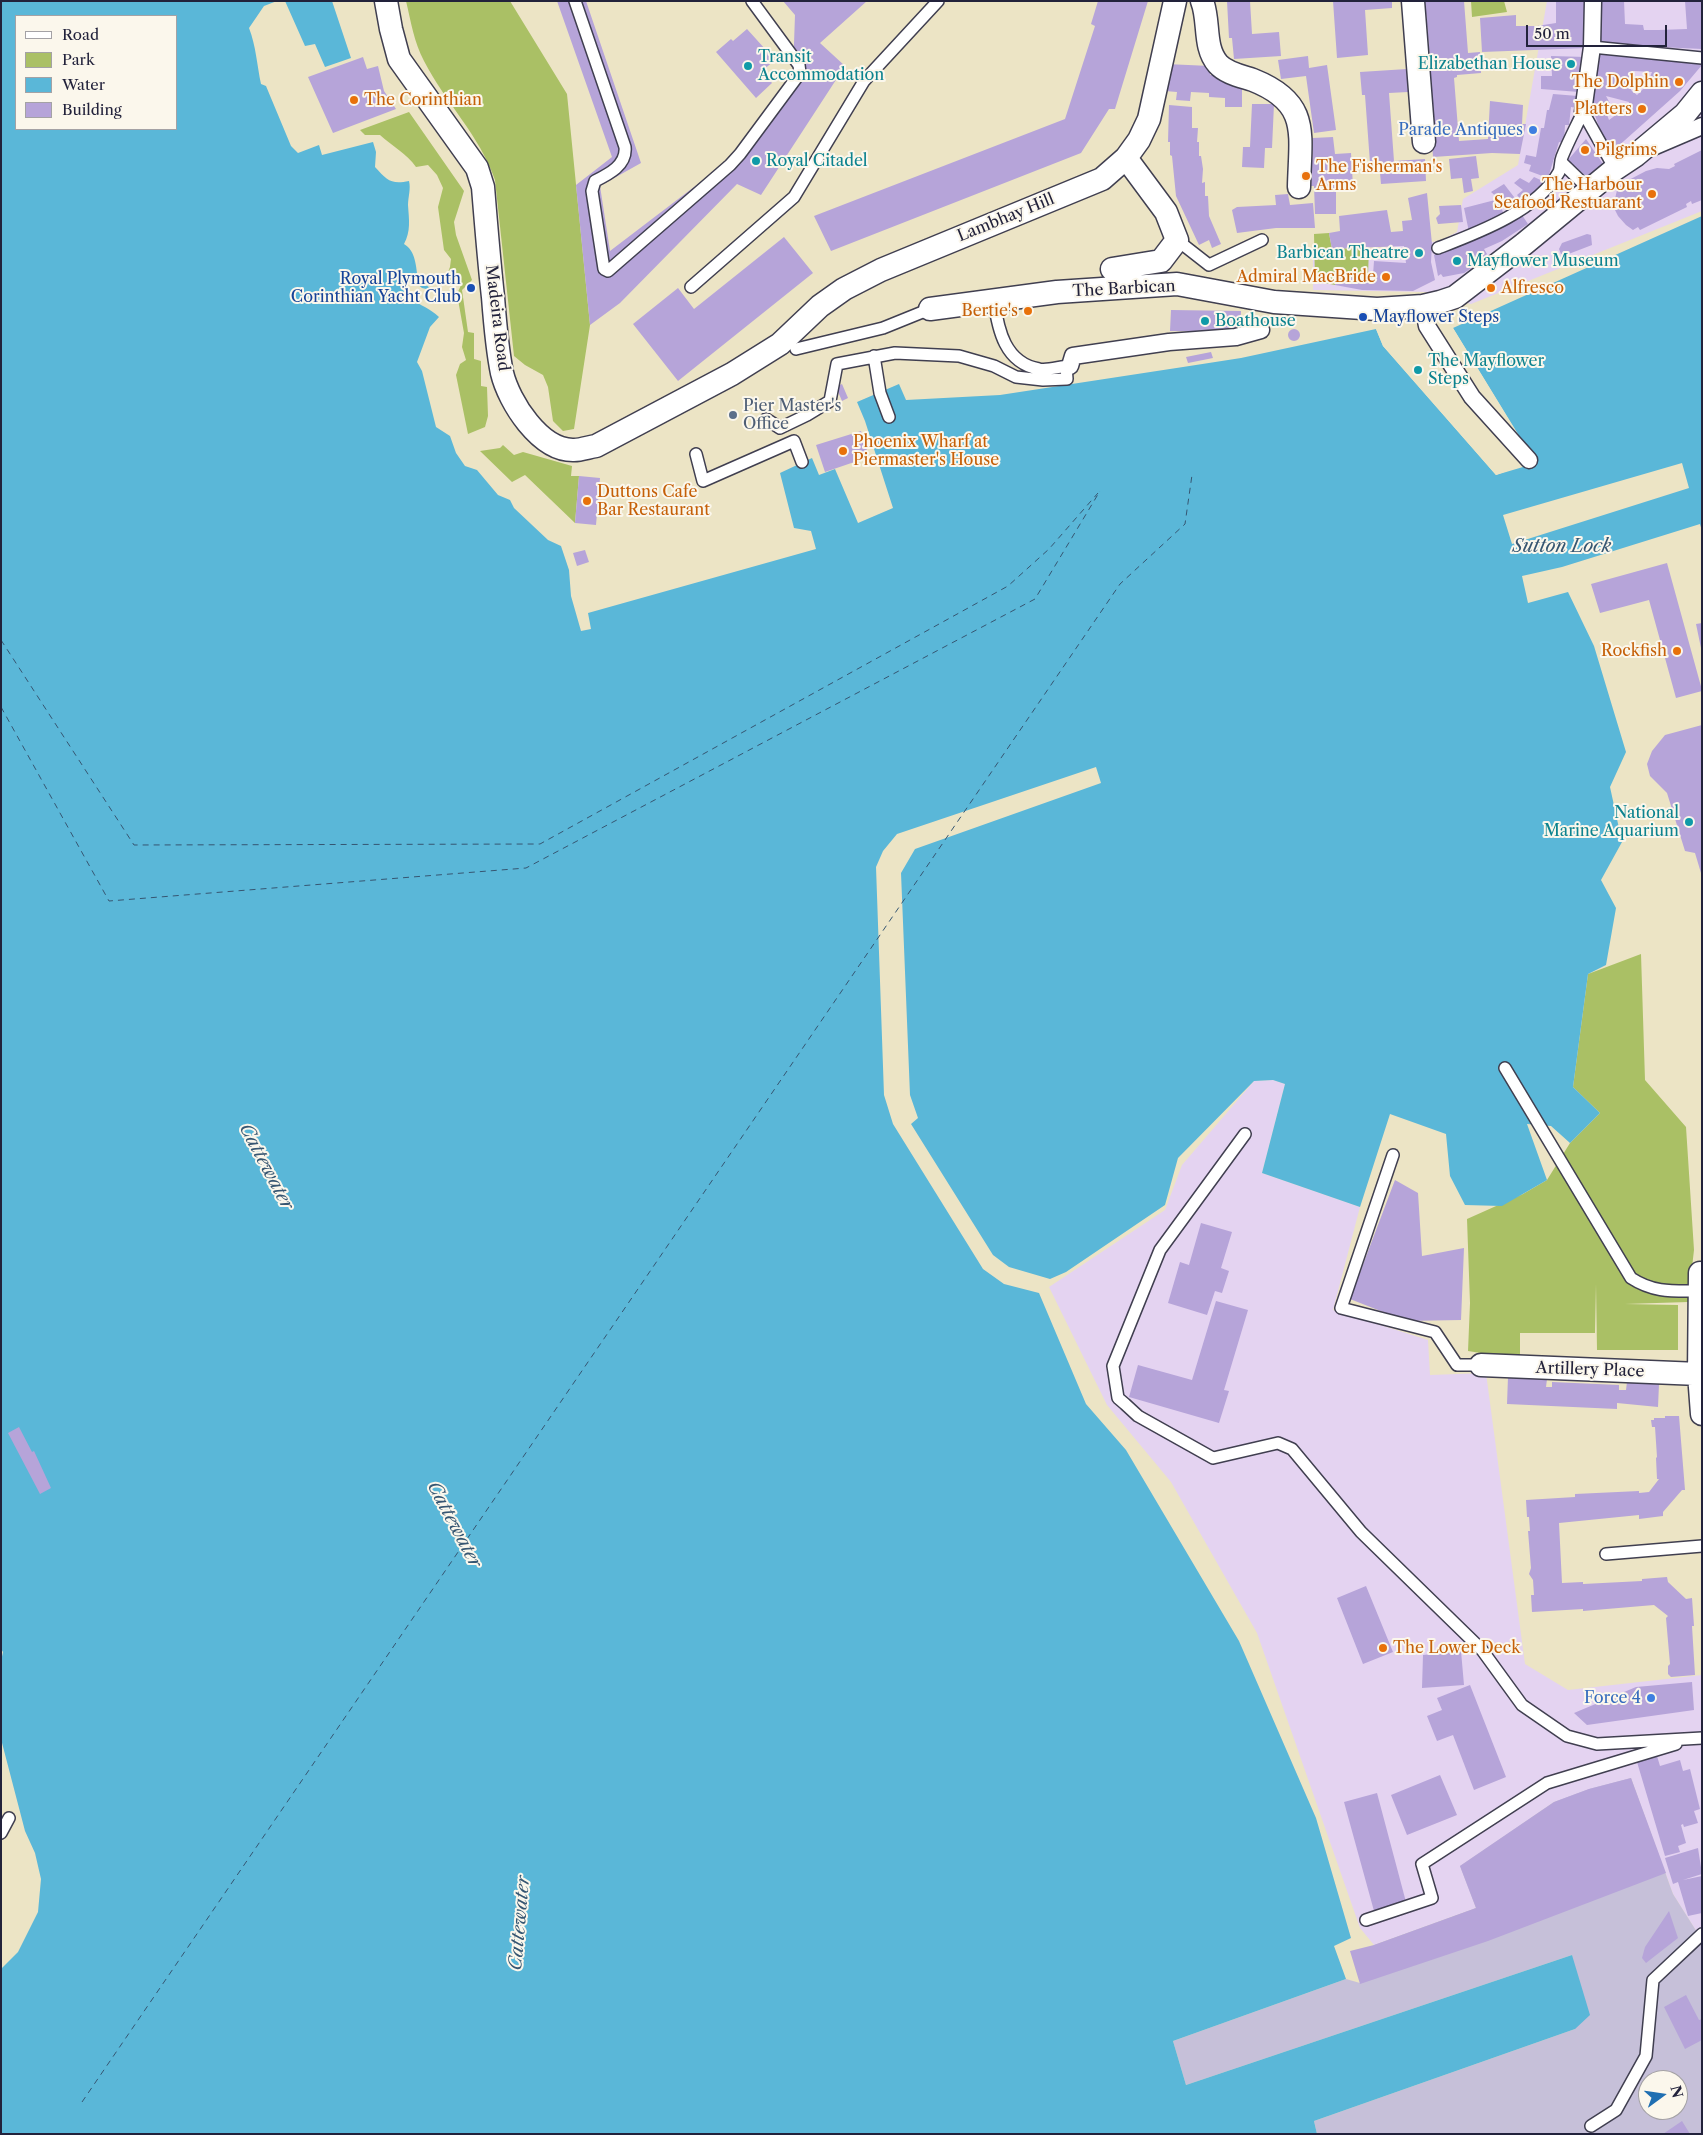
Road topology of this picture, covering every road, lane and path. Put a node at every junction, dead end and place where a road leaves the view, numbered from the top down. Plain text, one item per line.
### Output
1 (386, 1) edge
2 (575, 1) edge
3 (752, 1) edge
4 (938, 1) edge
5 (1175, 1) edge
6 (1202, 1) edge
7 (1413, 1) edge
8 (1593, 1) edge
9 (1592, 47) junction
10 (1702, 58) edge
11 (1702, 93) edge
12 (1583, 112) junction
13 (1702, 126) edge
14 (1424, 142) dead end
15 (1636, 155) junction
16 (1126, 158) junction
17 (1560, 162) junction
18 (1615, 170) junction
19 (1299, 187) dead end
20 (1590, 190) junction
21 (1177, 240) junction
22 (1262, 240) dead end
23 (1438, 248) dead end
24 (1112, 269) dead end
25 (881, 270) joint
26 (690, 288) dead end
27 (994, 301) junction
28 (1422, 306) junction
29 (930, 309) joint
30 (1260, 330) dead end
31 (796, 349) dead end
32 (874, 356) junction
33 (1068, 366) junction
34 (889, 417) dead end
35 (766, 419) dead end
36 (696, 454) dead end
37 (1529, 460) dead end
38 (802, 462) dead end
39 (1505, 1068) dead end
40 (1245, 1134) dead end
41 (1393, 1155) dead end
42 (1700, 1282) joint
43 (1701, 1341) edge
44 (1481, 1365) joint
45 (1699, 1374) junction
46 (1702, 1414) edge
47 (1702, 1546) edge
48 (1606, 1554) dead end
49 (1697, 1739) edge
50 (9, 1818) dead end
51 (1, 1833) edge
52 (1366, 1920) dead end
53 (1702, 1934) edge
54 (1591, 2126) dead end

1 - 25 street, Madeira Road
2 - 3 lane
4 - 26 lane
5 - 16 street, Lambhay Hill
6 - 19 street
7 - 14 street
8 - 9 street
9 - 10 lane
9 - 12 street
11 - 15 street
12 - 17 lane
12 - 18 lane
13 - 15 street, The Barbican
15 - 18 street, The Barbican
16 - 21 street
16 - 25 street, Lambhay Hill
17 - 20 lane
17 - 23 lane
18 - 20 street, The Barbican
20 - 28 street, The Barbican
21 - 22 lane
21 - 24 street
27 - 28 street, The Barbican
27 - 29 street, The Barbican
27 - 33 lane
28 - 37 street
29 - 31 lane, The Barbican
30 - 33 street
32 - 33 lane
32 - 34 lane
32 - 35 lane
36 - 38 lane
39 - 42 lane
40 - 49 lane
41 - 44 lane
42 - 43 street
43 - 45 street
44 - 45 street, Artillery Place
45 - 46 street
47 - 48 lane
49 - 52 lane
50 - 51 lane
53 - 54 lane

